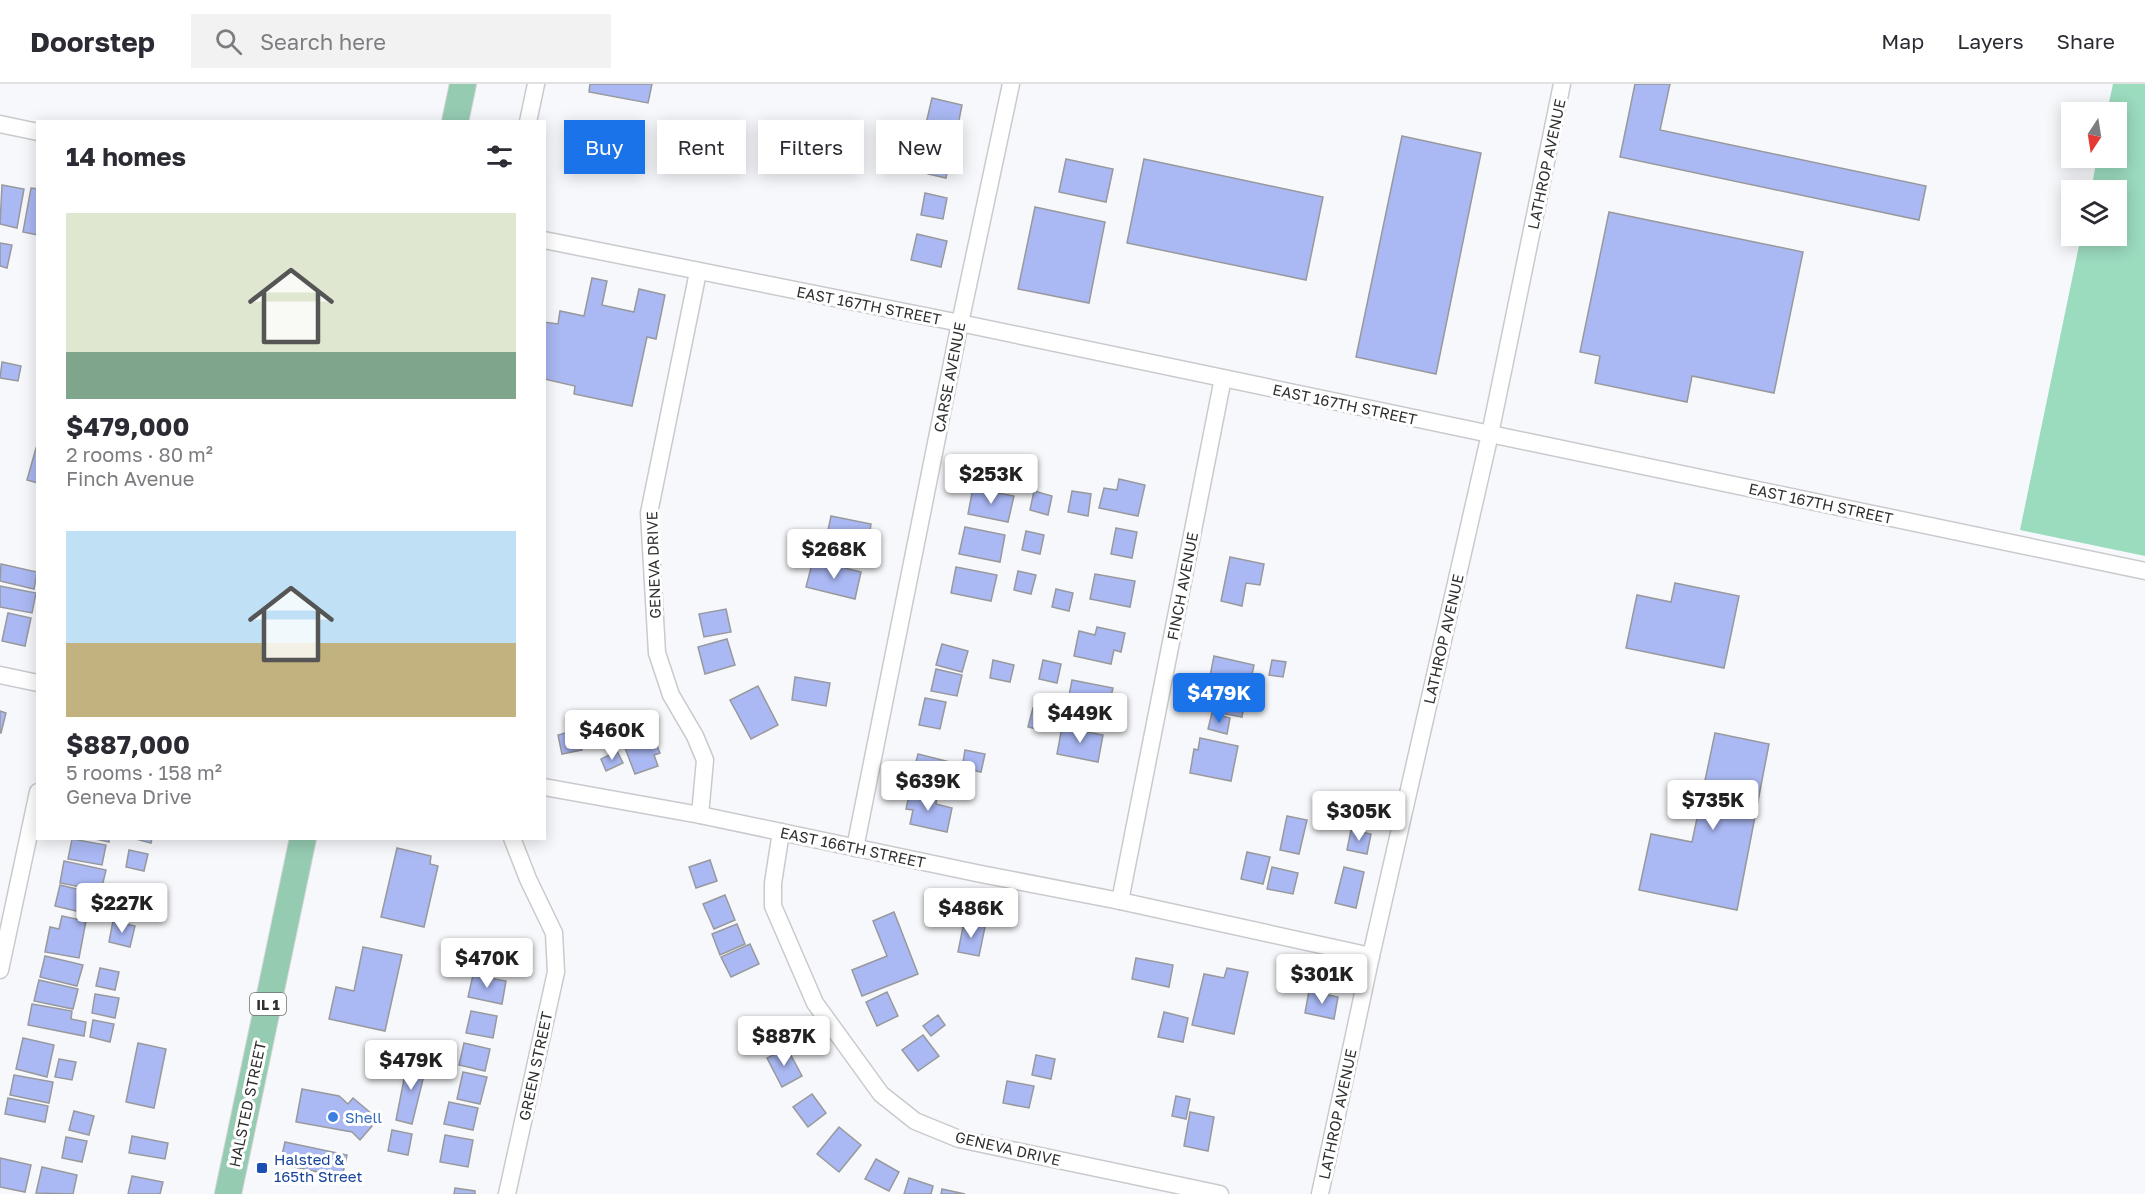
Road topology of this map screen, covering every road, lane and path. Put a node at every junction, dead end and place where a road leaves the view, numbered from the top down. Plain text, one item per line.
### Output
1 (463, 84) edge
2 (536, 84) edge
3 (1011, 84) edge
4 (1562, 84) edge
5 (455, 120) edge
6 (528, 120) edge
7 (0, 124) edge
8 (36, 132) edge
9 (546, 240) edge
10 (698, 272) junction
11 (960, 323) junction
12 (1223, 378) junction
13 (1490, 434) junction
14 (2145, 571) edge
15 (0, 675) edge
16 (36, 683) edge
17 (546, 787) edge
18 (36, 801) edge
19 (700, 815) junction
20 (781, 832) junction
21 (303, 840) edge
22 (513, 840) edge
23 (855, 848) junction
24 (1120, 901) junction
25 (1371, 956) junction
26 (0, 970) edge
27 (228, 1194) edge
28 (507, 1194) edge
29 (1220, 1194) edge
30 (1320, 1194) edge

1 - 5 main road
2 - 6 street
3 - 11 street, CARSE AVENUE
4 - 13 street, LATHROP AVENUE
7 - 8 street
9 - 10 street, EAST 167TH STREET
10 - 11 street, EAST 167TH STREET
10 - 19 street, GENEVA DRIVE
11 - 12 street, EAST 167TH STREET
11 - 23 street, CARSE AVENUE
12 - 13 street, EAST 167TH STREET
12 - 24 street, FINCH AVENUE
13 - 14 street, EAST 167TH STREET
13 - 25 street, LATHROP AVENUE
15 - 16 street
17 - 19 street, EAST 166TH STREET
18 - 26 street
19 - 20 street, EAST 166TH STREET
20 - 23 street, EAST 166TH STREET
20 - 29 street, GENEVA DRIVE
21 - 27 main road, HALSTED STREET / IL 1
22 - 28 street, GREEN STREET
23 - 24 street, EAST 166TH STREET
24 - 25 street, EAST 166TH STREET
25 - 30 street, LATHROP AVENUE

